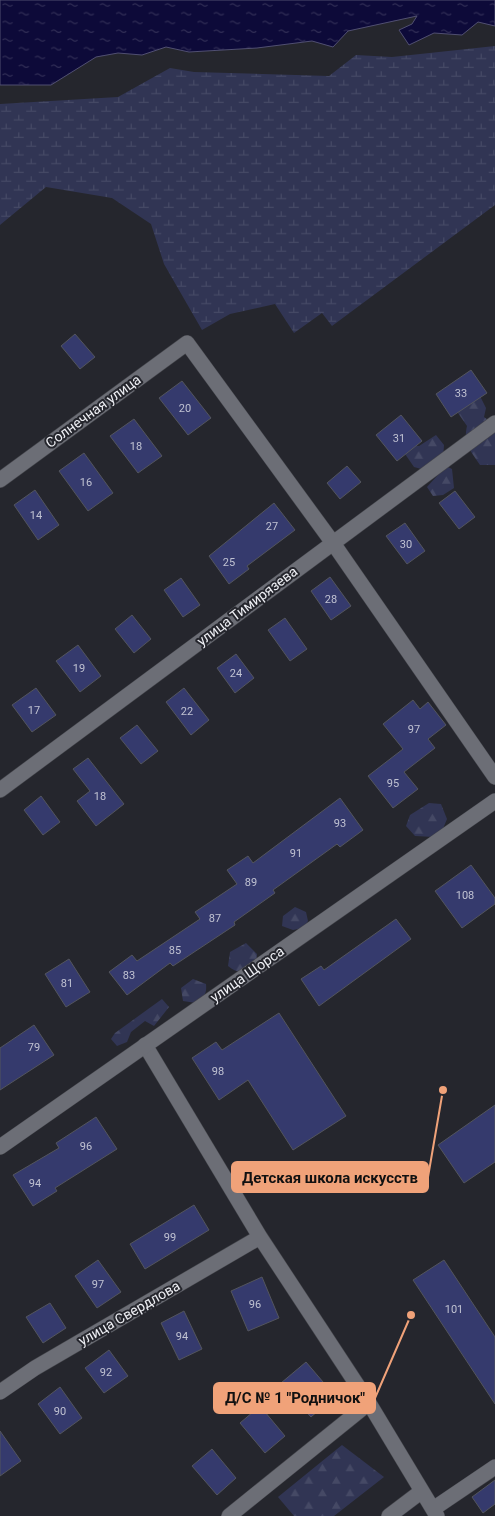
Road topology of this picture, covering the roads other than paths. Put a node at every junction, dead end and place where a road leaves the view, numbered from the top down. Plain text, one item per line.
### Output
1 (495, 422) edge
2 (0, 480) edge
3 (333, 543) junction
4 (495, 777) edge
5 (0, 790) edge
6 (495, 801) edge
7 (145, 1045) junction
8 (0, 1148) edge
9 (260, 1237) junction
10 (0, 1392) edge
11 (370, 1403) junction
12 (495, 1467) edge
13 (422, 1491) junction
14 (435, 1513) edge
15 (230, 1516) edge
16 (388, 1516) edge

1 - 3 street, улица Тимирязева
2 - 3 street, Солнечная улица
3 - 4 street
3 - 5 street, улица Тимирязева
6 - 7 street, улица Щорса
7 - 8 street, улица Щорса
7 - 9 street
9 - 10 street, улица Свердлова
9 - 11 street
11 - 13 street
11 - 15 street
12 - 14 street
13 - 14 street
13 - 16 street

